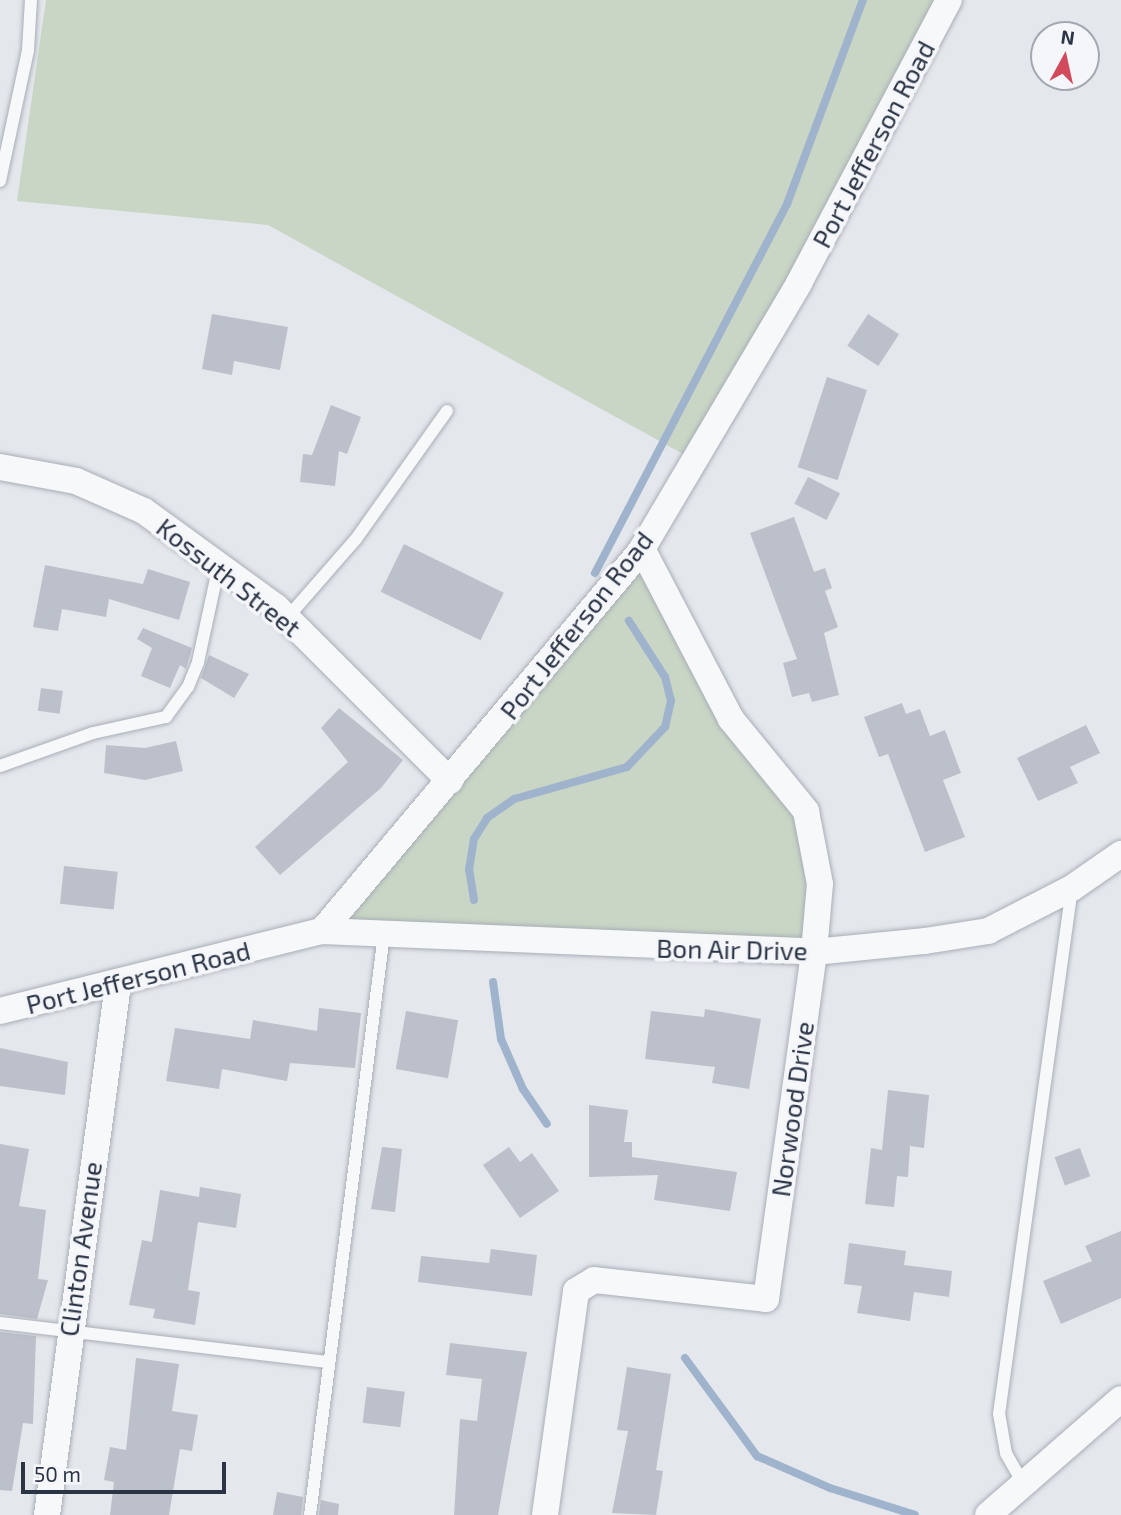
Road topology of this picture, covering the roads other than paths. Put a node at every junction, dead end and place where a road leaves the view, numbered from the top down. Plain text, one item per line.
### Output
1 (31, 0) edge
2 (949, 0) edge
3 (0, 181) edge
4 (447, 411) dead end
5 (0, 467) edge
6 (642, 549) junction
7 (219, 564) junction
8 (287, 618) junction
9 (0, 766) edge
10 (450, 781) junction
11 (1121, 854) edge
12 (1072, 888) junction
13 (322, 931) junction
14 (384, 934) junction
15 (814, 952) junction
16 (118, 984) junction
17 (0, 1011) edge
18 (0, 1323) edge
19 (68, 1332) junction
20 (328, 1362) junction
21 (1121, 1399) edge
22 (1023, 1483) junction
23 (47, 1515) edge
24 (310, 1515) edge
25 (545, 1515) edge
26 (988, 1515) edge

1 - 3 lane
2 - 6 street, Port Jefferson Road
4 - 8 lane
5 - 7 street, Kossuth Street
6 - 10 street, Port Jefferson Road
6 - 15 street, Norwood Drive
7 - 8 street, Kossuth Street
7 - 9 lane
8 - 10 street, Kossuth Street
10 - 13 street, Port Jefferson Road
11 - 12 street, Bon Air Drive
12 - 15 street, Bon Air Drive
12 - 22 lane
13 - 14 street, Bon Air Drive
13 - 16 street, Port Jefferson Road
14 - 15 street, Bon Air Drive
14 - 20 lane
15 - 25 street, Norwood Drive
16 - 17 street, Port Jefferson Road
16 - 19 street, Clinton Avenue
18 - 19 lane
19 - 20 lane
19 - 23 street, Clinton Avenue
20 - 24 lane
21 - 22 street
22 - 26 street

